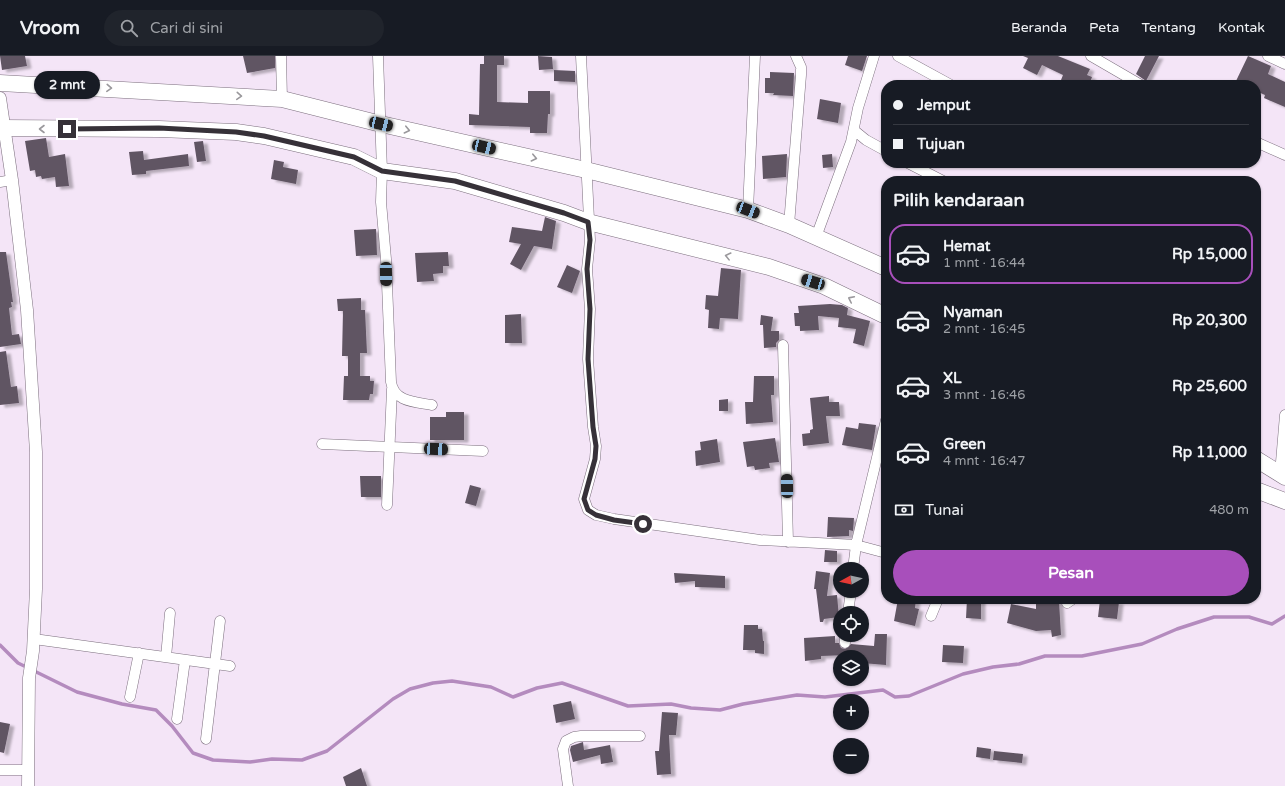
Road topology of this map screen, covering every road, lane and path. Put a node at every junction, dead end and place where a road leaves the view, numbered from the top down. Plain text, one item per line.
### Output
1 (282, 56) edge
2 (378, 56) edge
3 (581, 56) edge
4 (755, 56) edge
5 (796, 56) edge
6 (874, 56) edge
7 (898, 56) edge
8 (1091, 56) edge
9 (1268, 56) edge
10 (1285, 64) edge
11 (942, 80) edge
12 (1132, 80) edge
13 (0, 83) edge
14 (0, 98) edge
15 (282, 99) junction
16 (381, 124) junction
17 (3, 129) edge
18 (855, 131) junction
19 (1261, 144) edge
20 (881, 148) edge
21 (1285, 155) edge
22 (918, 168) edge
23 (586, 170) junction
24 (382, 171) junction
25 (933, 176) edge
26 (12, 180) junction
27 (0, 182) edge
28 (748, 210) junction
29 (588, 222) junction
30 (790, 225) junction
31 (816, 237) junction
32 (881, 266) edge
33 (881, 314) edge
34 (783, 345) dead end
35 (392, 390) junction
36 (432, 405) dead end
37 (1285, 415) edge
38 (881, 441) edge
39 (322, 444) dead end
40 (390, 447) junction
41 (483, 451) dead end
42 (1261, 463) edge
43 (1282, 476) edge
44 (1261, 492) edge
45 (1285, 501) edge
46 (387, 505) dead end
47 (788, 542) junction
48 (856, 545) junction
49 (881, 552) edge
50 (854, 562) edge
51 (936, 604) edge
52 (170, 613) dead end
53 (931, 616) dead end
54 (220, 621) dead end
55 (34, 645) junction
56 (139, 654) junction
57 (166, 657) junction
58 (185, 660) junction
59 (216, 664) junction
60 (230, 666) dead end
61 (130, 697) dead end
62 (178, 719) dead end
63 (640, 736) dead end
64 (206, 739) dead end
65 (0, 770) edge
66 (28, 770) junction
67 (28, 786) edge
68 (568, 786) edge

1 - 15 street
2 - 16 street
3 - 23 street
4 - 28 street
5 - 30 street
6 - 18 street
7 - 11 street
8 - 12 street
9 - 10 street
13 -> 15 highway
14 - 17 street
15 - 16 highway
16 -> 23 highway
16 - 24 street
24 -> 17 highway
17 - 26 street
18 - 20 street
18 - 31 street
19 - 21 street
22 - 25 street
23 - 28 highway
23 - 29 street
24 - 29 highway
24 - 35 street
26 - 27 street
26 - 55 street
28 - 30 highway
33 -> 29 highway
29 - 47 street
30 - 31 highway
31 - 32 highway
34 - 47 street
35 - 36 street
35 - 40 street
37 - 43 street
38 - 48 street
39 - 40 street
40 - 41 street
40 - 46 street
42 - 43 highway
44 - 45 highway
47 - 48 street
48 - 49 street
48 - 50 street
51 - 53 street
52 - 57 street
54 - 59 street
55 - 56 street
55 - 66 street
56 - 57 street
56 - 61 street
57 - 58 street
58 - 59 street
58 - 62 street
59 - 60 street
59 - 64 street
63 - 68 street
65 - 66 street
66 - 67 street

